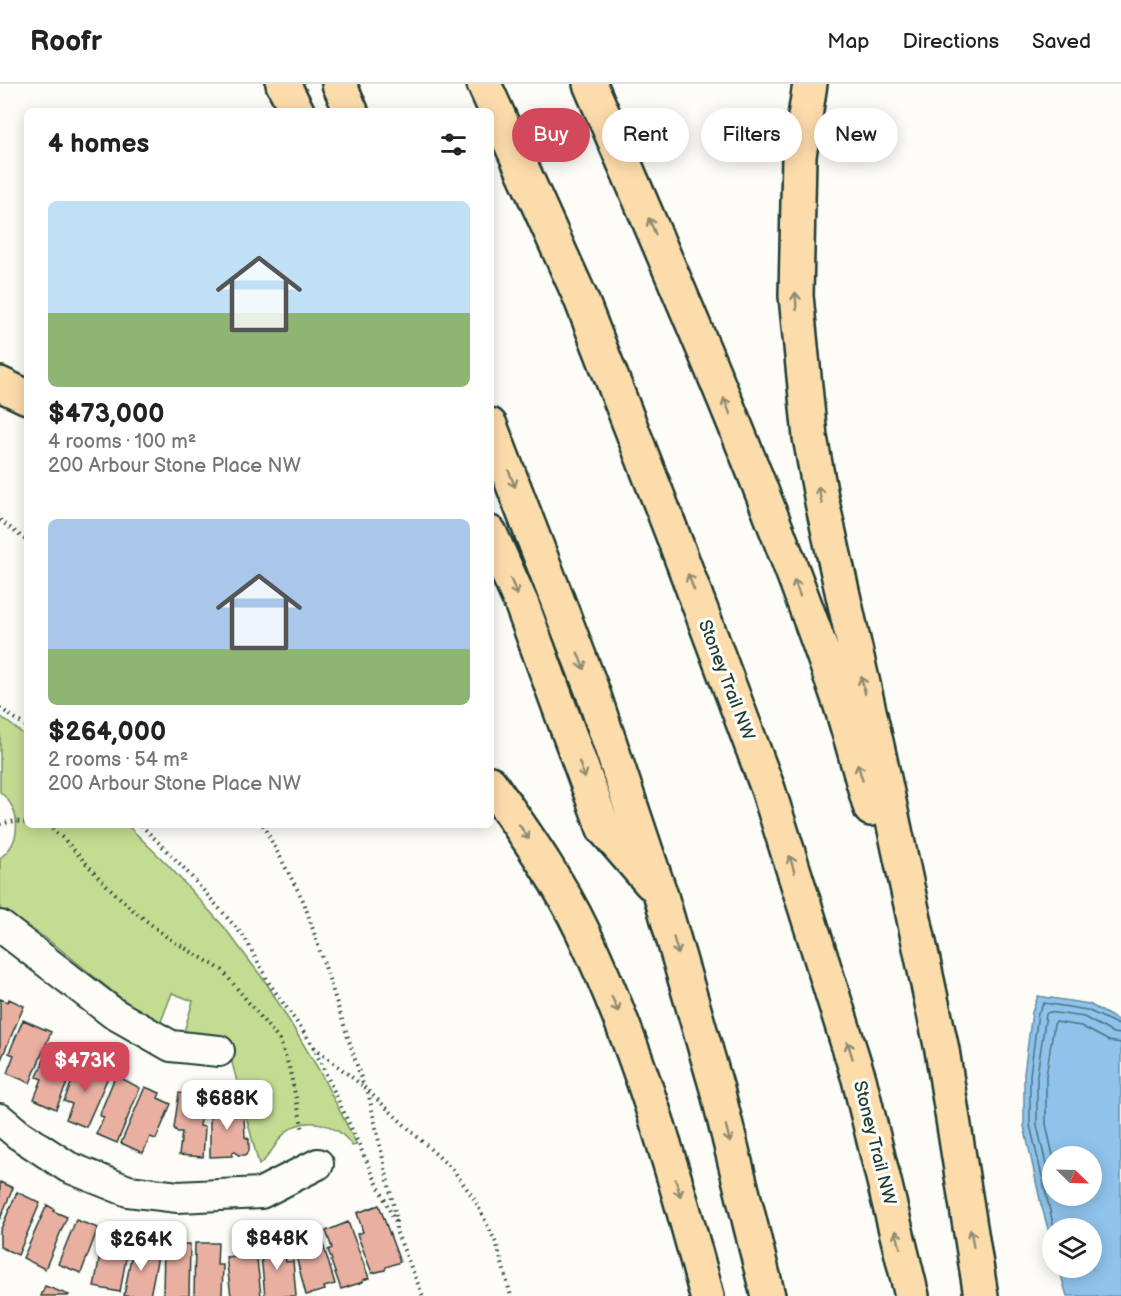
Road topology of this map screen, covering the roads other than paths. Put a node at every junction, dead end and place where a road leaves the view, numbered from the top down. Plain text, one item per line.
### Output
1 (283, 84) edge
2 (339, 84) edge
3 (484, 84) edge
4 (590, 84) edge
5 (810, 84) edge
6 (295, 108) edge
7 (350, 108) edge
8 (0, 384) edge
9 (24, 396) edge
10 (494, 435) edge
11 (494, 542) edge
12 (494, 789) edge
13 (661, 896) junction
14 (0, 926) edge
15 (942, 1050) junction
16 (219, 1052) dead end
17 (0, 1119) edge
18 (318, 1164) dead end
19 (706, 1296) edge
20 (768, 1296) edge
21 (912, 1296) edge
22 (981, 1296) edge

1 - 6 highway
2 - 7 highway
21 -> 3 highway, Stoney Trail NW
15 -> 4 highway
15 -> 5 highway
8 - 9 highway
10 -> 13 highway
11 -> 13 highway
12 -> 19 highway
13 -> 20 highway
14 - 16 street
22 -> 15 highway
17 - 18 street

